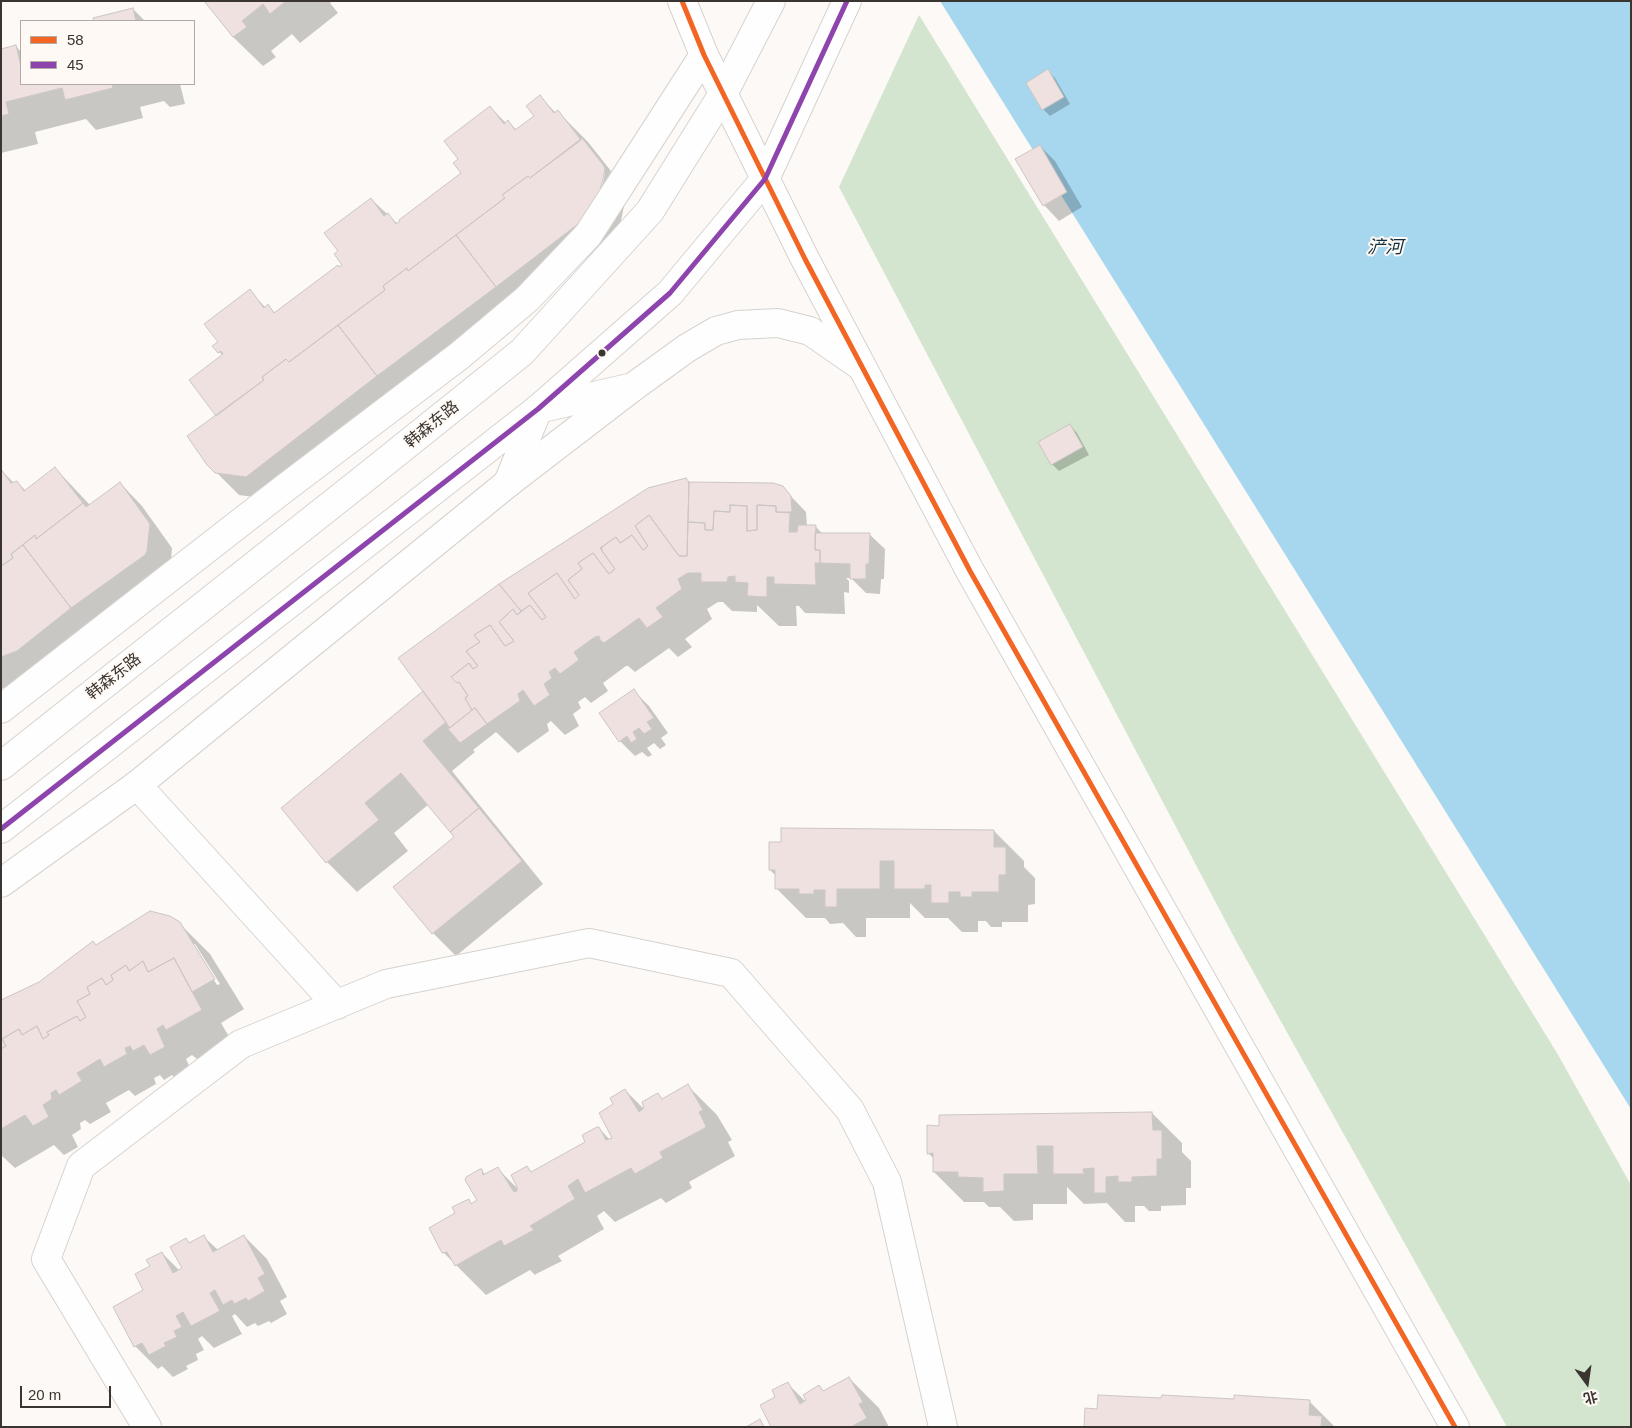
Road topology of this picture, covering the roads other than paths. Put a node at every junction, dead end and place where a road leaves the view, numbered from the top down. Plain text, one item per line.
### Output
1 (682, 1) edge
2 (771, 1) edge
3 (847, 1) edge
4 (704, 55) junction
5 (723, 94) junction
6 (765, 179) junction
7 (862, 367) junction
8 (633, 387) junction
9 (538, 410) junction
10 (508, 483) junction
11 (1, 709) edge
12 (1, 766) edge
13 (137, 785) junction
14 (1, 829) edge
15 (1, 883) edge
16 (337, 1005) junction
17 (146, 1427) edge
18 (943, 1427) edge
19 (1455, 1427) edge

1 - 4 main road
2 - 5 main road, 韩森东路
3 - 6 main road
4 - 5 main road
4 - 11 main road
5 - 6 main road
5 - 12 main road, 韩森东路
6 - 7 main road
6 - 9 main road
7 - 8 main road
7 - 19 main road
8 - 9 main road
8 - 10 main road
9 - 10 main road
9 - 14 main road
10 - 13 main road
13 - 15 main road
13 - 16 main road
16 - 17 main road
16 - 18 main road

